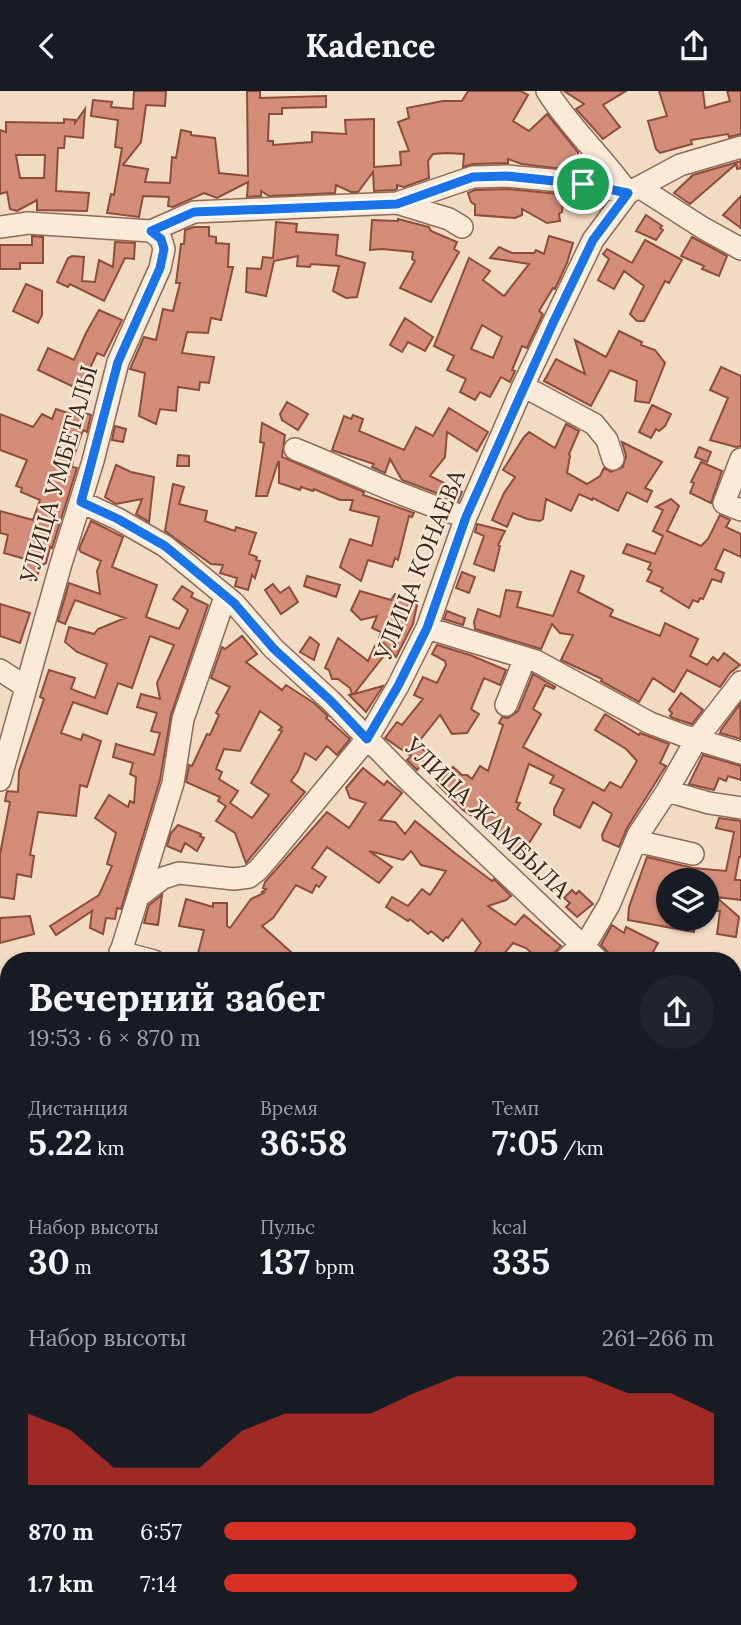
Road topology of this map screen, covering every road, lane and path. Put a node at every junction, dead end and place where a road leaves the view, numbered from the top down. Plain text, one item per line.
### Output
1 (549, 93) edge
2 (741, 147) edge
3 (633, 190) junction
4 (397, 204) junction
5 (0, 227) edge
6 (462, 227) dead end
7 (151, 231) junction
8 (741, 249) edge
9 (523, 386) junction
10 (295, 449) dead end
11 (613, 459) dead end
12 (741, 459) edge
13 (81, 502) junction
14 (733, 506) edge
15 (466, 517) junction
16 (225, 597) junction
17 (427, 628) junction
18 (524, 658) junction
19 (0, 670) edge
20 (741, 682) edge
21 (26, 687) junction
22 (506, 705) dead end
23 (367, 739) junction
24 (696, 740) junction
25 (741, 753) edge
26 (0, 781) edge
27 (667, 791) junction
28 (741, 808) edge
29 (636, 841) junction
30 (694, 854) dead end
31 (138, 897) junction
32 (582, 946) junction
33 (120, 952) edge
34 (575, 952) edge
35 (589, 952) edge

1 - 3 street
2 - 3 street, УЛИЦА КОНАЕВА
3 - 4 street
3 - 8 street
3 - 9 street, УЛИЦА КОНАЕВА
4 - 6 street
4 - 7 street
5 - 7 street
7 - 13 street, УЛИЦА УМБЕТАЛЫ
9 - 11 street
9 - 15 street, УЛИЦА КОНАЕВА
10 - 15 street
12 - 14 street
13 - 16 street, УЛИЦА ЖАМБЫЛА
13 - 21 street, УЛИЦА УМБЕТАЛЫ
15 - 17 street, УЛИЦА КОНАЕВА
16 - 23 street, УЛИЦА ЖАМБЫЛА
16 - 31 street
17 - 18 street
17 - 23 street, УЛИЦА КОНАЕВА
18 - 22 street
18 - 24 street
19 - 21 street
20 - 24 street
21 - 26 street, УЛИЦА УМБЕТАЛЫ
23 - 31 street, УЛИЦА КОНАЕВА
23 - 32 street, УЛИЦА ЖАМБЫЛА
24 - 25 street
24 - 27 street
27 - 28 street
27 - 29 street
29 - 30 street
29 - 32 street
31 - 33 street
32 - 34 street
32 - 35 street, УЛИЦА ЖАМБЫЛА

